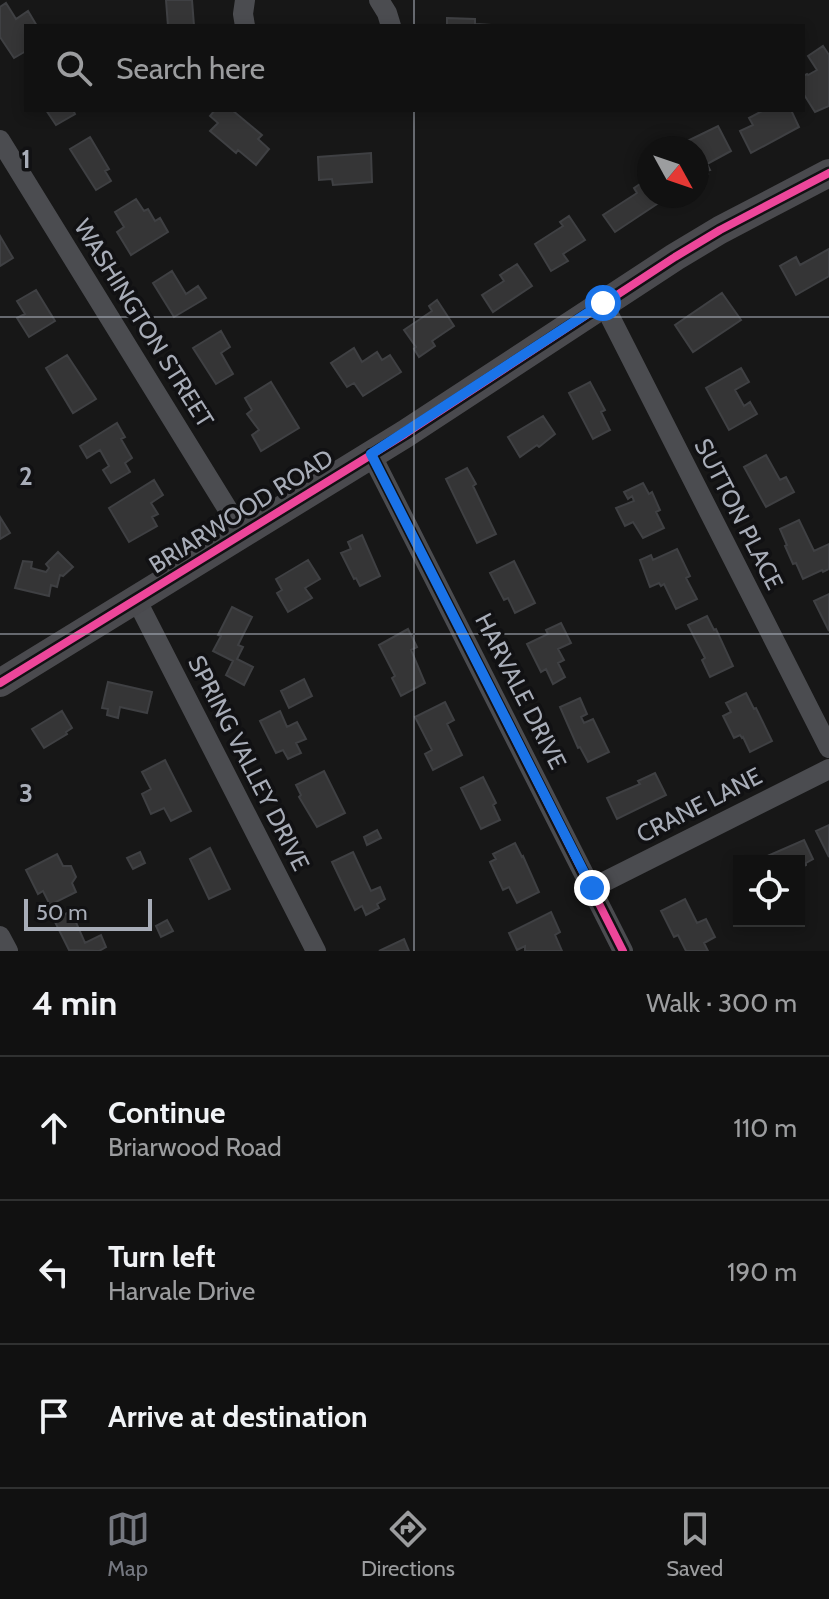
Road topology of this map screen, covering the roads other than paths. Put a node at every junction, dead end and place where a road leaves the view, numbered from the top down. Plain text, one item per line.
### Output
1 (245, 0) edge
2 (379, 0) edge
3 (245, 24) edge
4 (390, 24) edge
5 (0, 140) edge
6 (829, 173) edge
7 (603, 303) junction
8 (371, 454) junction
9 (243, 534) junction
10 (136, 599) junction
11 (3, 674) edge
12 (829, 748) edge
13 (829, 769) edge
14 (592, 888) junction
15 (0, 936) edge
16 (8, 951) edge
17 (316, 951) edge
18 (623, 951) edge

1 - 3 street
2 - 4 street
5 - 9 street, WASHINGTON STREET
6 - 7 street, BRIARWOOD ROAD
7 - 8 street, BRIARWOOD ROAD
7 - 12 street, SUTTON PLACE
8 - 9 street, BRIARWOOD ROAD
8 - 14 street, HARVALE DRIVE
9 - 10 street, BRIARWOOD ROAD
10 - 11 street, BRIARWOOD ROAD
10 - 17 street, SPRING VALLEY DRIVE
13 - 14 street, CRANE LANE
14 - 18 street, HARVALE DRIVE
15 - 16 street

